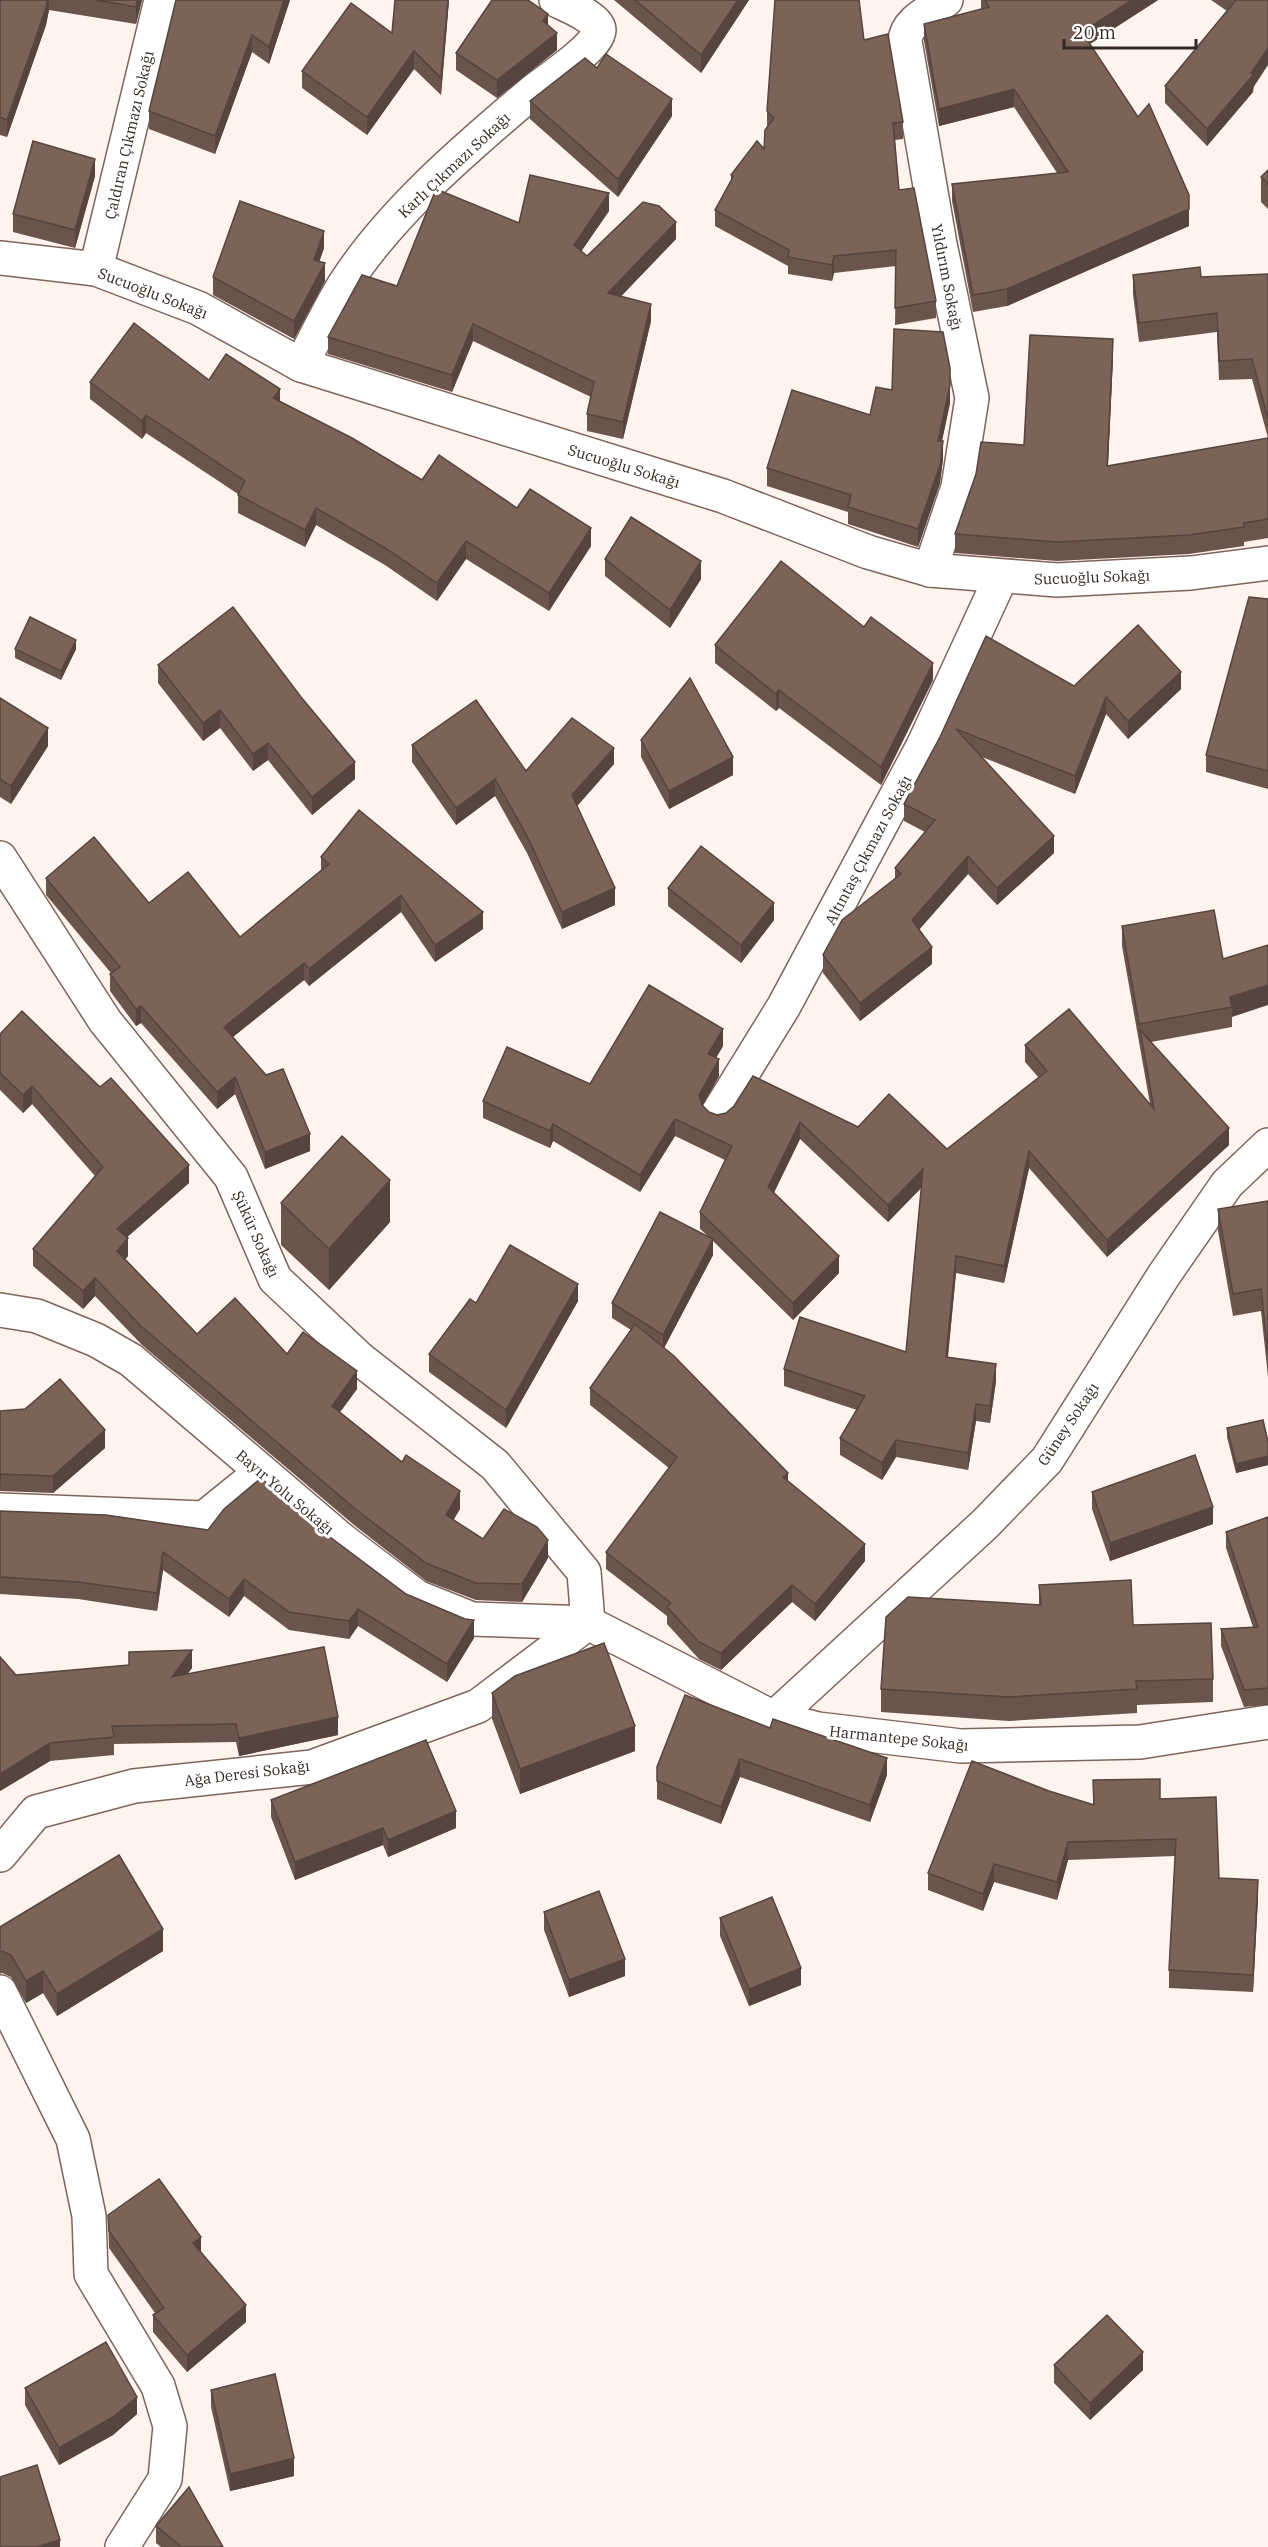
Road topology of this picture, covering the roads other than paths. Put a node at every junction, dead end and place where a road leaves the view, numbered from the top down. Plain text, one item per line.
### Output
1 (161, 0) edge
2 (556, 0) edge
3 (946, 0) edge
4 (0, 258) edge
5 (96, 269) junction
6 (301, 365) junction
7 (1268, 563) edge
8 (930, 570) junction
9 (1001, 577) junction
10 (0, 858) edge
11 (718, 1113) edge
12 (1268, 1145) edge
13 (0, 1310) edge
14 (261, 1472) junction
15 (0, 1510) edge
16 (588, 1623) junction
17 (774, 1718) junction
18 (1268, 1722) edge
19 (0, 1855) edge
20 (0, 1992) edge
21 (122, 2547) edge

1 - 5 street, Çaldıran Çıkmazı Sokağı
2 - 6 street, Karlı Çıkmazı Sokağı
3 - 8 street, Yıldırım Sokağı
4 - 5 street, Sucuoğlu Sokağı
5 - 6 street, Sucuoğlu Sokağı
6 - 8 street, Sucuoğlu Sokağı
7 - 9 street, Sucuoğlu Sokağı
8 - 9 street, Sucuoğlu Sokağı
9 - 11 street, Altıntaş Çıkmazı Sokağı
10 - 16 street, Şükür Sokağı
12 - 17 street, Güney Sokağı
13 - 14 street, Bayır Yolu Sokağı
14 - 15 street
14 - 16 street, Bayır Yolu Sokağı
16 - 17 street, Harmantepe Sokağı
16 - 19 street, Ağa Deresi Sokağı
17 - 18 street, Harmantepe Sokağı
20 - 21 street

